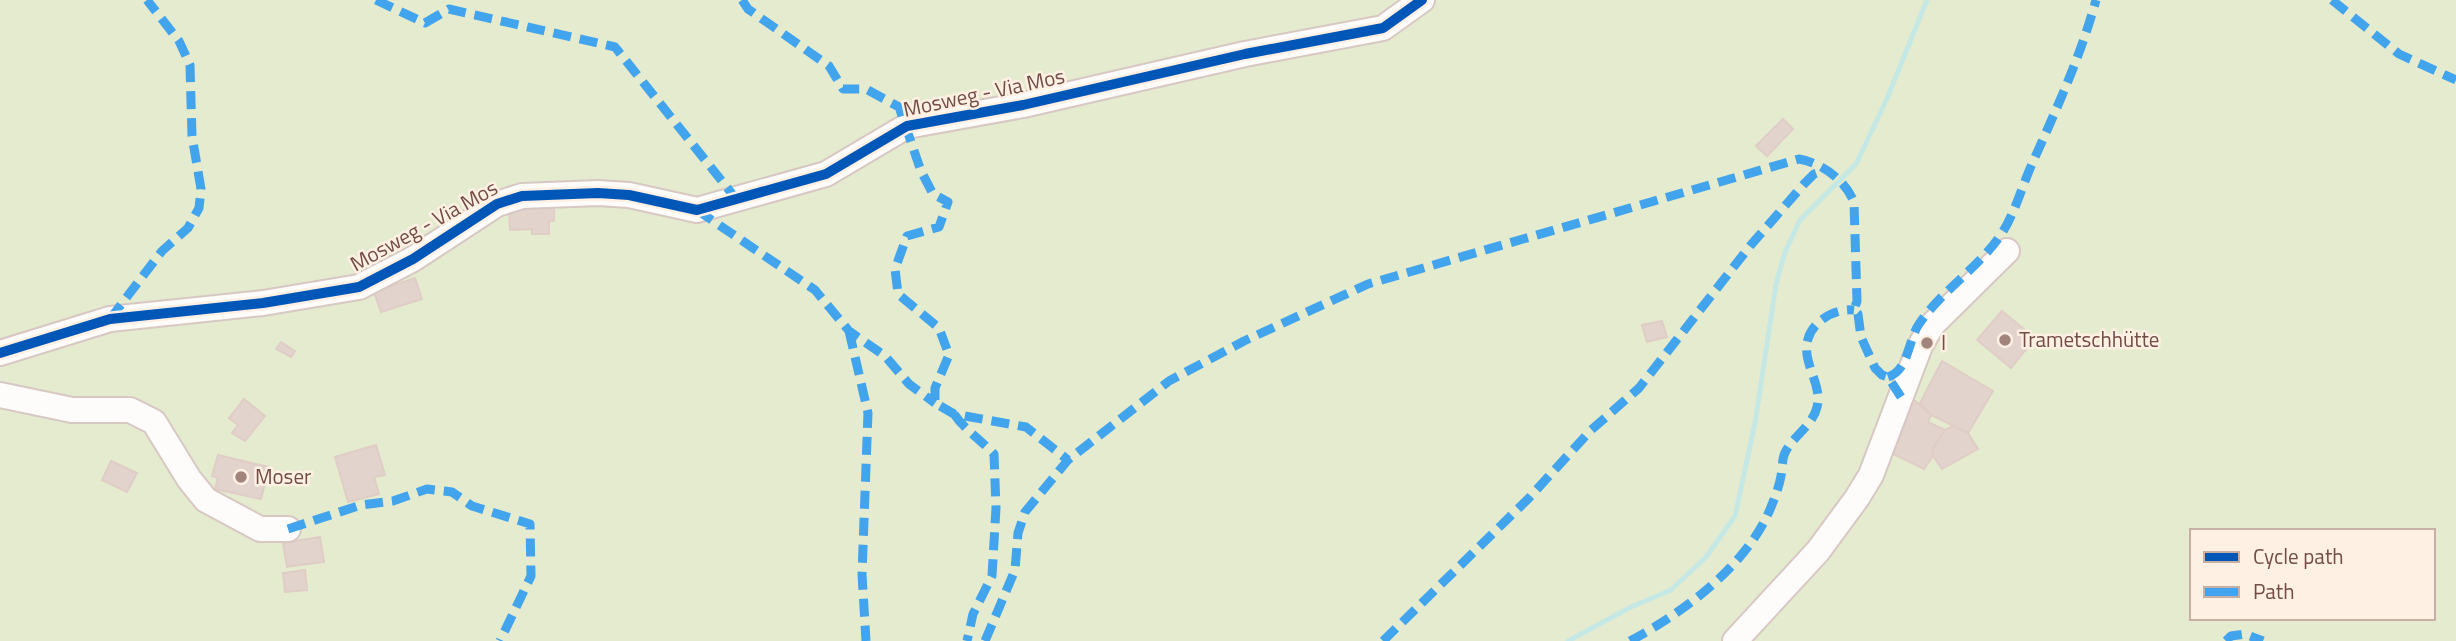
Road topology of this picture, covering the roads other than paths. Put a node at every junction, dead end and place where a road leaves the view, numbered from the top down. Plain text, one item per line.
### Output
1 (1422, 0) edge
2 (2007, 251) dead end
3 (0, 354) edge
4 (0, 395) edge
5 (288, 529) dead end
6 (1735, 641) edge

1 - 3 street, Mosweg - Via Mos
2 - 6 street
4 - 5 street

